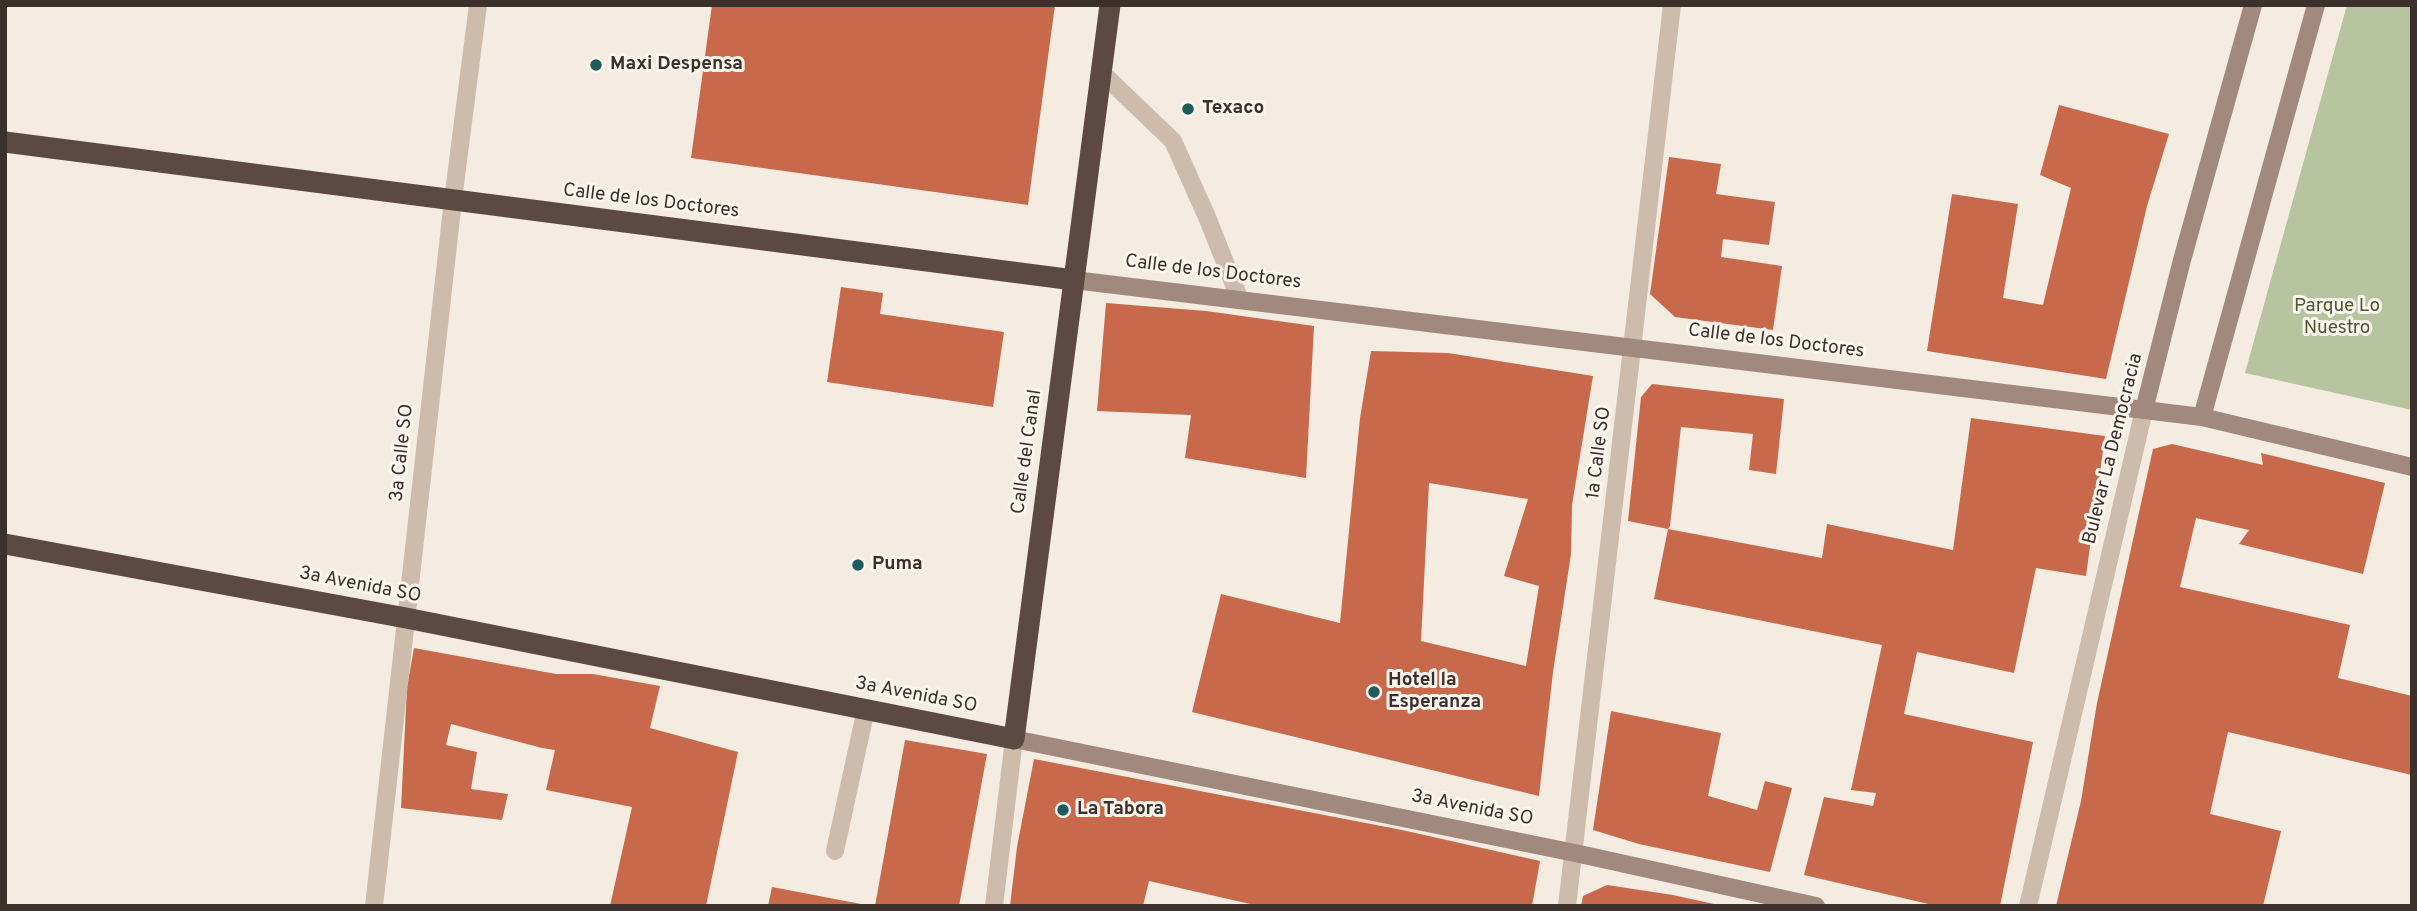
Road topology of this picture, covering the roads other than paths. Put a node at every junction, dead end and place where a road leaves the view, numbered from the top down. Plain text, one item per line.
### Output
1 (478, 5) edge
2 (1110, 5) edge
3 (1672, 5) edge
4 (2253, 5) edge
5 (2316, 5) edge
6 (1102, 73) junction
7 (5, 142) edge
8 (453, 200) junction
9 (1074, 280) junction
10 (1240, 300) junction
11 (1633, 347) junction
12 (2144, 410) junction
13 (2202, 416) junction
14 (2412, 467) edge
15 (5, 544) edge
16 (406, 618) junction
17 (866, 709) junction
18 (1014, 739) junction
19 (835, 851) dead end
20 (1575, 853) junction
21 (374, 906) edge
22 (994, 906) edge
23 (1567, 906) edge
24 (1816, 906) edge
25 (2028, 906) edge

1 - 8 street, 3a Calle SO
2 - 6 highway, Calle del Canal
3 - 11 street, 1a Calle SO
4 - 12 main road, Bulevar La Democracia
5 - 13 main road
6 - 9 highway, Calle del Canal
6 - 10 street
7 - 8 highway, Calle de los Doctores
8 - 9 highway, Calle de los Doctores
8 - 16 street, 3a Calle SO
9 - 10 main road, Calle de los Doctores
9 - 18 highway, Calle del Canal
10 - 11 main road, Calle de los Doctores
11 - 12 main road, Calle de los Doctores
11 - 20 street, 1a Calle SO
12 - 13 main road, Calle de los Doctores
12 - 25 street, Bulevar La Democracia
13 - 14 main road, Calle de los Doctores
15 - 16 highway, 3a Avenida SO
16 - 17 highway, 3a Avenida SO
16 - 21 street, 3a Calle SO
17 - 18 highway, 3a Avenida SO
17 - 19 street
18 - 20 main road, 3a Avenida SO
18 - 22 street, Calle del Canal
20 - 23 street, 1a Calle SO
20 - 24 main road, 3a Avenida SO

